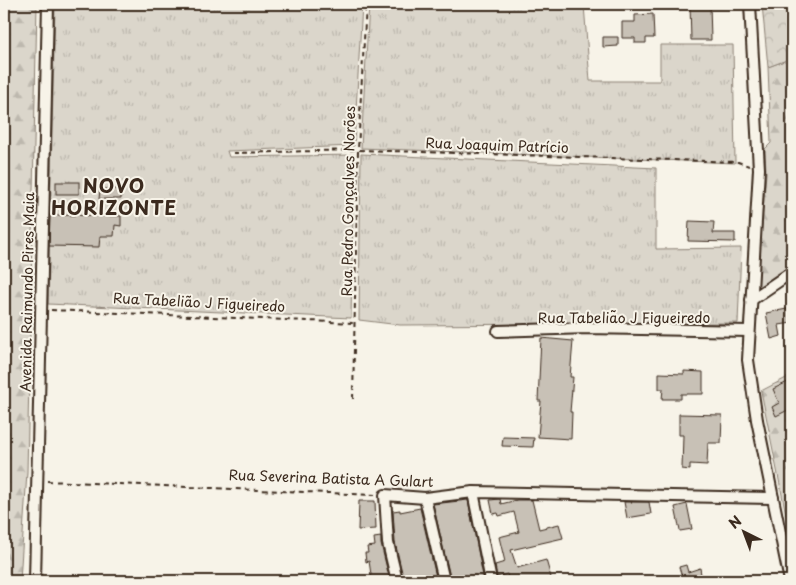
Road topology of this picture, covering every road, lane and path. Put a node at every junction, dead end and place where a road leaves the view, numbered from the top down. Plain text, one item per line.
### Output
1 (48, 4) edge
2 (366, 4) edge
3 (750, 4) edge
4 (358, 150) junction
5 (233, 153) dead end
6 (759, 169) junction
7 (792, 272) edge
8 (751, 300) junction
9 (41, 309) junction
10 (355, 323) junction
11 (498, 331) dead end
12 (749, 331) junction
13 (353, 399) dead end
14 (37, 481) junction
15 (473, 492) junction
16 (385, 495) junction
17 (425, 498) junction
18 (773, 498) junction
19 (35, 581) edge
20 (397, 581) edge
21 (444, 581) edge
22 (491, 581) edge
23 (790, 581) edge

1 - 9 street, Avenida Raimundo Pires Maia
2 - 4 path, Rua Pedro Gonçalves Norões
3 - 6 street
4 - 5 path, Rua Joaquim Patrício
4 - 6 path, Rua Joaquim Patrício
4 - 10 path, Rua Pedro Gonçalves Norões
6 - 8 street
7 - 8 street
8 - 12 street
9 - 10 path, Rua Tabelião J Figueiredo
9 - 14 street, Avenida Raimundo Pires Maia
10 - 13 path, Rua Pedro Gonçalves Norões
11 - 12 street, Rua Tabelião J Figueiredo
12 - 18 street
14 - 16 path, Rua Severina Batista A Gulart
14 - 19 street, Avenida Raimundo Pires Maia
15 - 17 street, Rua Severina Batista A Gulart
15 - 18 street, Rua Severina Batista A Gulart
15 - 22 street
16 - 17 street, Rua Severina Batista A Gulart
16 - 20 street
17 - 21 street
18 - 23 street

